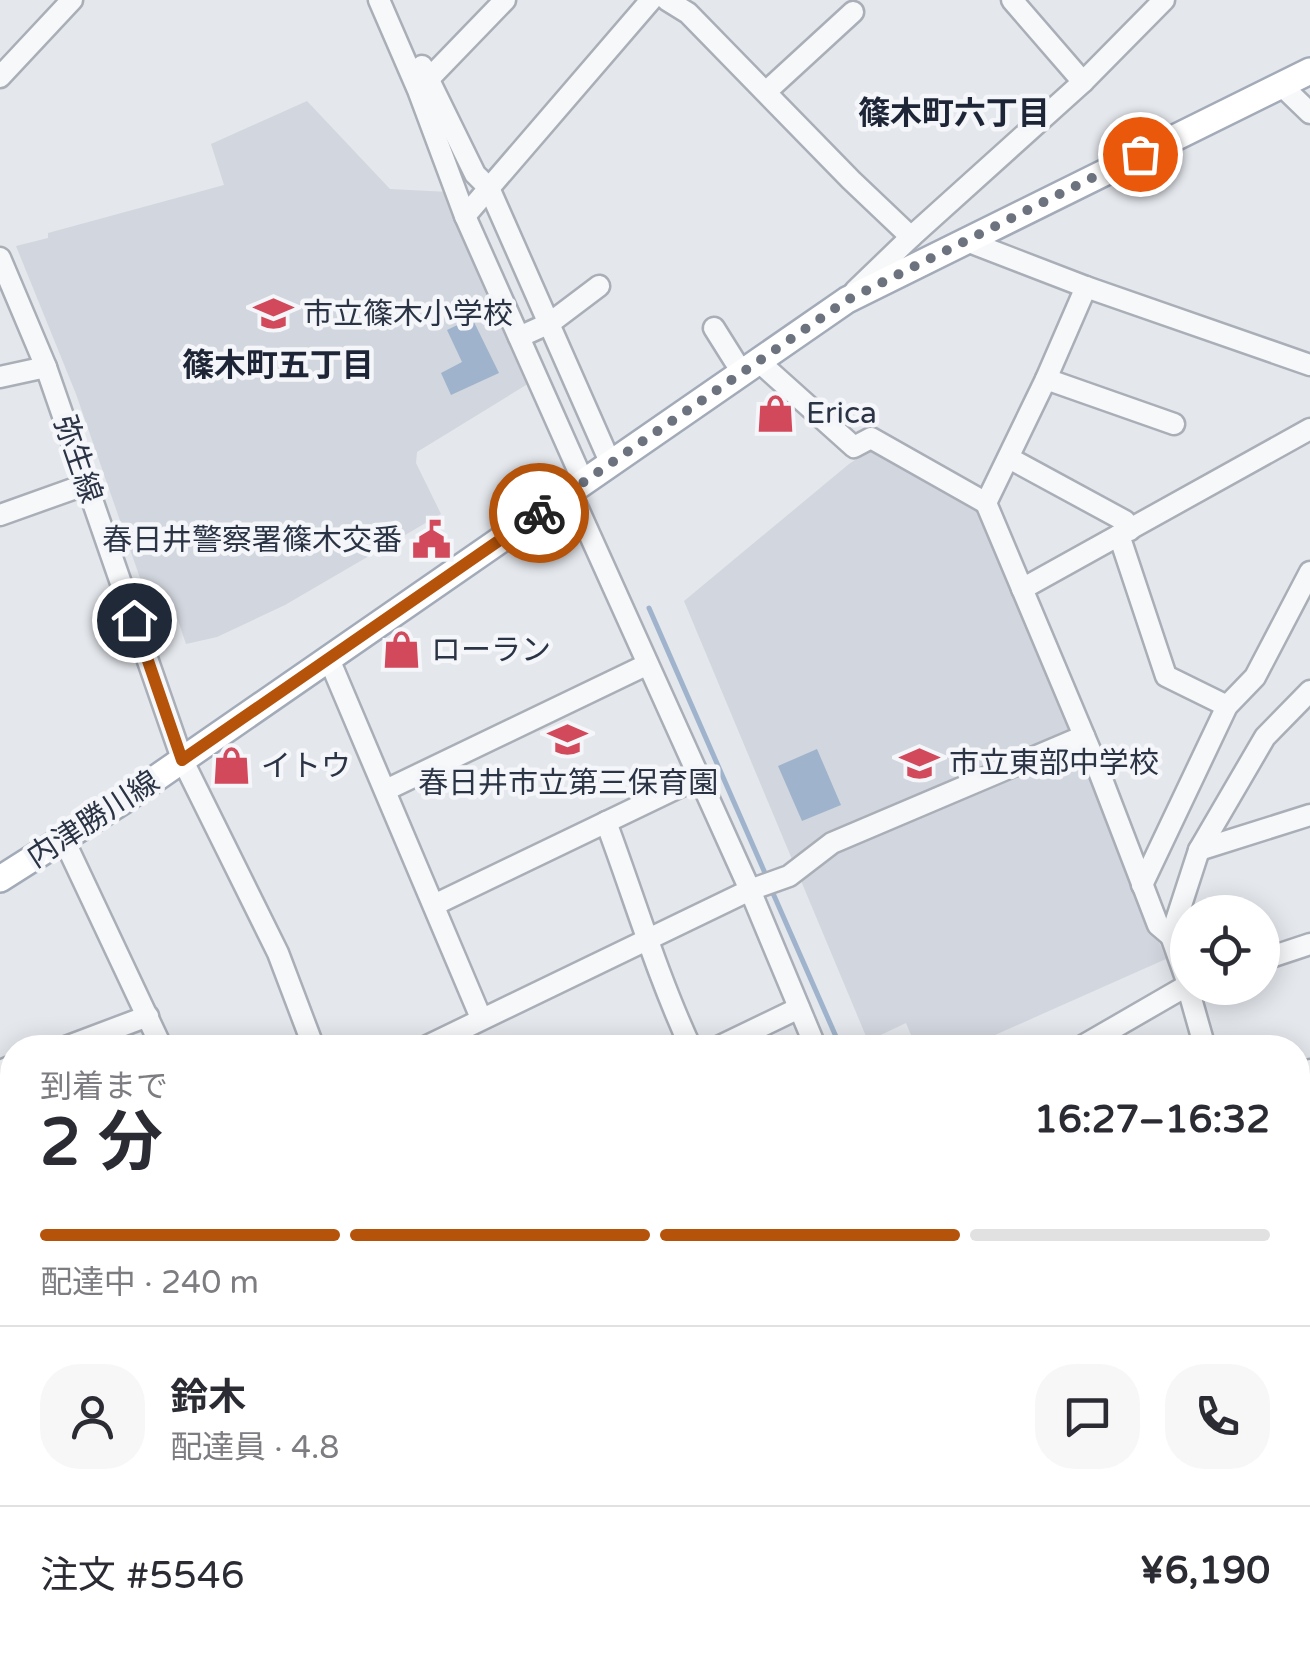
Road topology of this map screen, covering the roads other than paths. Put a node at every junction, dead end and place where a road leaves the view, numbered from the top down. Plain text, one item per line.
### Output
1 (72, 0) edge
2 (379, 0) edge
3 (392, 0) edge
4 (506, 0) edge
5 (651, 0) edge
6 (667, 0) edge
7 (1012, 0) edge
8 (1164, 0) edge
9 (853, 12) dead end
10 (1310, 71) edge
11 (0, 76) edge
12 (1084, 82) junction
13 (423, 85) junction
14 (1281, 85) junction
15 (768, 91) junction
16 (1310, 113) edge
17 (489, 188) junction
18 (465, 216) junction
19 (933, 217) junction
20 (911, 236) junction
21 (960, 243) junction
22 (0, 258) edge
23 (531, 280) junction
24 (599, 286) dead end
25 (1086, 287) junction
26 (500, 295) junction
27 (847, 300) junction
28 (550, 323) junction
29 (714, 328) dead end
30 (519, 337) junction
31 (1310, 364) edge
32 (749, 366) junction
33 (46, 367) junction
34 (0, 377) edge
35 (1046, 380) junction
36 (1174, 424) dead end
37 (1310, 429) edge
38 (1009, 458) junction
39 (610, 462) junction
40 (86, 484) junction
41 (576, 486) junction
42 (986, 503) junction
43 (0, 514) edge
44 (1125, 532) junction
45 (1310, 572) edge
46 (1022, 590) junction
47 (328, 659) junction
48 (646, 665) junction
49 (1310, 690) edge
50 (1227, 706) junction
51 (1084, 736) junction
52 (182, 760) junction
53 (700, 777) junction
54 (386, 790) junction
55 (1310, 815) edge
56 (606, 822) junction
57 (64, 840) junction
58 (1200, 850) junction
59 (0, 879) edge
60 (1142, 885) junction
61 (750, 890) junction
62 (1185, 895) edge
63 (434, 905) junction
64 (1170, 934) edge
65 (650, 938) junction
66 (1310, 944) edge
67 (1280, 954) edge
68 (1170, 995) edge
69 (1193, 1005) edge
70 (799, 1008) junction
71 (148, 1016) junction
72 (481, 1018) junction
73 (98, 1035) edge
74 (156, 1035) edge
75 (309, 1035) edge
76 (448, 1035) edge
77 (685, 1035) edge
78 (743, 1035) edge
79 (810, 1035) edge
80 (1101, 1035) edge
81 (1201, 1035) edge

1 - 11 street
2 - 13 street
3 - 13 street
4 - 13 street
5 - 17 street
6 - 15 street
7 - 12 street
8 - 12 street
9 - 15 street
10 - 14 main road, 内津勝川線
12 - 19 street
13 - 17 street
13 - 18 street
14 - 16 street
14 - 21 main road, 内津勝川線
15 - 20 street
17 - 18 street
17 - 23 street
18 - 26 street
19 - 20 street
19 - 21 street
20 - 27 street
21 - 25 street
21 - 27 main road, 内津勝川線
22 - 33 street, 弥生線
23 - 26 street
23 - 28 street
24 - 28 street
25 - 31 street
25 - 35 street
26 - 30 street
27 - 32 main road, 内津勝川線
28 - 30 street
28 - 39 street
29 - 32 street
30 - 41 street
32 - 39 main road, 内津勝川線
32 - 42 street
33 - 34 street
33 - 40 street, 弥生線
35 - 36 street
35 - 38 street
37 - 44 street
38 - 42 street
38 - 44 street
39 - 41 main road, 内津勝川線
40 - 43 street
40 - 52 street, 弥生線
41 - 47 main road, 内津勝川線
41 - 48 street
42 - 46 street
44 - 46 street
44 - 50 street
45 - 50 street
46 - 51 street
47 - 52 main road, 内津勝川線
47 - 54 street
48 - 53 street
48 - 54 street
49 - 58 street
50 - 60 street
51 - 60 street
51 - 61 street
52 - 57 main road, 内津勝川線
52 - 75 street, 弥生線
53 - 56 street
53 - 61 street
54 - 63 street
55 - 58 street
56 - 63 street
56 - 65 street
57 - 59 main road, 内津勝川線
57 - 71 street
58 - 62 street
60 - 64 street
61 - 65 street
61 - 70 street
63 - 72 street
65 - 72 street
65 - 77 street
66 - 67 street
68 - 80 street
69 - 81 street
70 - 78 street
70 - 79 street
71 - 73 street
71 - 74 street
72 - 76 street

